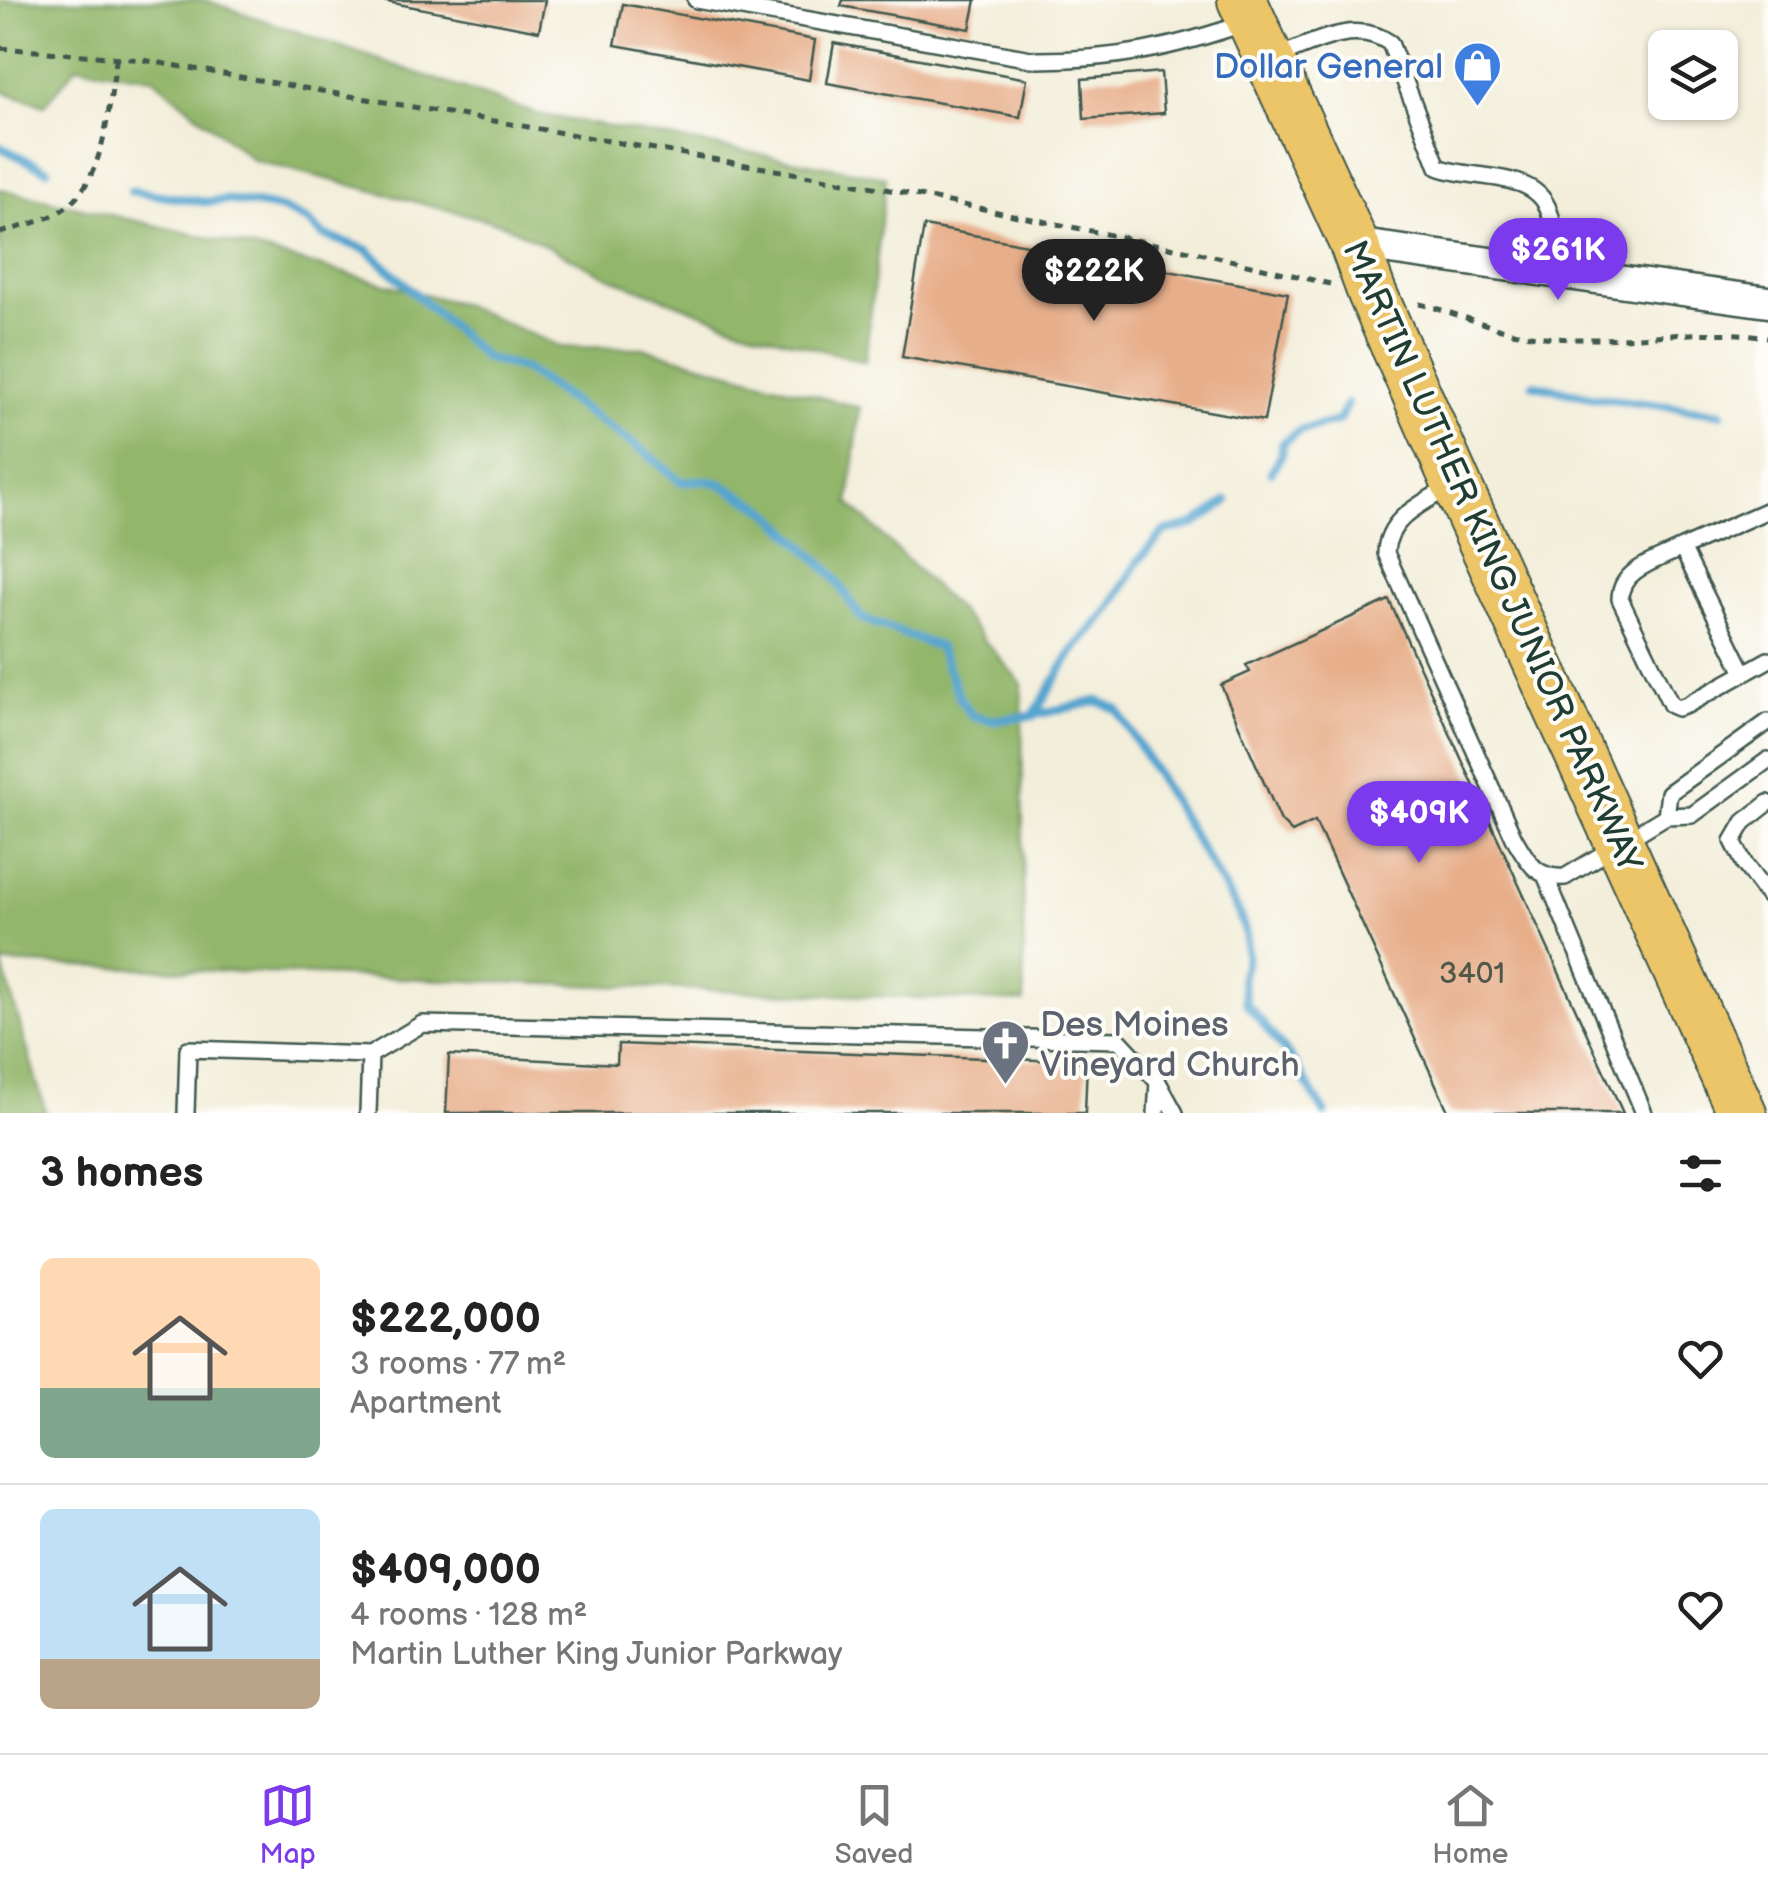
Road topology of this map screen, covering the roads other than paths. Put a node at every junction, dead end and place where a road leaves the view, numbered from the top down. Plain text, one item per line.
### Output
1 (696, 0) edge
2 (1254, 27) edge
3 (1354, 244) junction
4 (1561, 273) junction
5 (1768, 302) edge
6 (1456, 483) junction
7 (1768, 510) edge
8 (1682, 548) junction
9 (1768, 660) edge
10 (1744, 673) junction
11 (1768, 722) edge
12 (1768, 760) edge
13 (1768, 803) edge
14 (1666, 816) junction
15 (1620, 844) junction
16 (1546, 877) junction
17 (1768, 896) edge
18 (370, 1056) junction
19 (1158, 1082) junction
20 (186, 1113) edge
21 (368, 1113) edge
22 (1156, 1113) edge
23 (1175, 1113) edge
24 (1644, 1113) edge
25 (1742, 1113) edge

1 - 2 lane
2 - 3 main road, MARTIN LUTHER KING JUNIOR PARKWAY
2 - 4 lane
3 - 4 street
3 - 6 main road, MARTIN LUTHER KING JUNIOR PARKWAY
4 - 5 street
6 - 15 main road, MARTIN LUTHER KING JUNIOR PARKWAY
6 - 16 lane
7 - 8 lane
8 - 10 lane
8 - 10 lane
9 - 10 lane
11 - 14 lane
12 - 14 lane
13 - 17 lane
14 - 15 lane
15 - 16 lane
15 - 25 main road, MARTIN LUTHER KING JUNIOR PARKWAY
16 - 24 lane
18 - 19 lane
18 - 20 lane
18 - 21 lane
19 - 22 lane
19 - 23 lane

